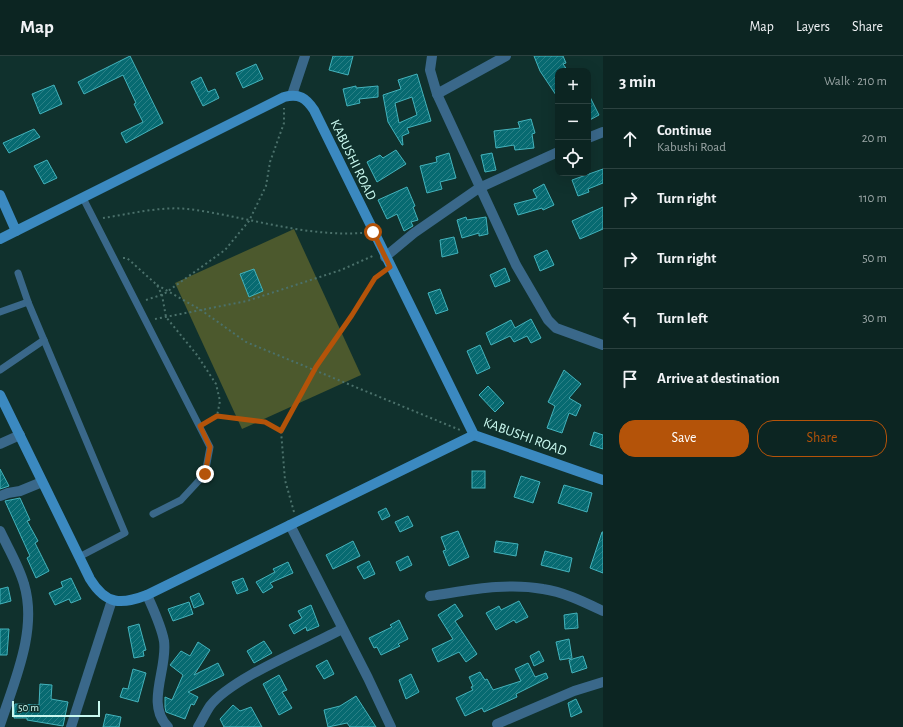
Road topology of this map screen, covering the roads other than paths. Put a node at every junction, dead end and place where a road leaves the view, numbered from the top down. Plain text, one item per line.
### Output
1 (305, 56) edge
2 (432, 56) edge
3 (506, 56) edge
4 (437, 94) junction
5 (288, 96) junction
6 (603, 132) edge
7 (591, 137) edge
8 (555, 153) edge
9 (479, 188) junction
10 (0, 196) edge
11 (83, 198) junction
12 (16, 231) junction
13 (0, 239) edge
14 (384, 254) junction
15 (18, 273) dead end
16 (28, 302) junction
17 (0, 312) edge
18 (44, 340) junction
19 (603, 345) edge
20 (0, 370) edge
21 (0, 395) edge
22 (20, 435) junction
23 (474, 435) junction
24 (0, 444) edge
25 (603, 480) edge
26 (42, 482) junction
27 (0, 496) edge
28 (153, 514) dead end
29 (293, 523) junction
30 (0, 531) edge
31 (79, 557) junction
32 (147, 595) junction
33 (430, 596) dead end
34 (112, 600) junction
35 (603, 611) edge
36 (342, 629) junction
37 (603, 682) edge
38 (497, 724) dead end
39 (0, 725) edge
40 (71, 727) edge
41 (168, 727) edge
42 (198, 727) edge
43 (391, 727) edge

1 - 5 street
2 - 4 street
3 - 4 street
4 - 9 street
5 - 11 main road
5 - 14 main road, KABUSHI ROAD
6 - 7 street
8 - 9 street
9 - 14 street
9 - 19 street
10 - 12 main road
11 - 12 main road
11 - 28 lane
12 - 13 main road
14 - 23 main road, KABUSHI ROAD
15 - 16 lane
16 - 17 lane
16 - 18 lane
18 - 20 lane
18 - 31 lane
21 - 22 main road
22 - 24 street
22 - 26 main road
23 - 25 main road, KABUSHI ROAD
23 - 29 main road
26 - 27 street
26 - 31 main road
29 - 32 main road
29 - 36 street
30 - 39 street
31 - 34 main road
32 - 34 main road
32 - 41 street
33 - 35 street
34 - 40 street
36 - 42 street
36 - 43 street
37 - 38 street

